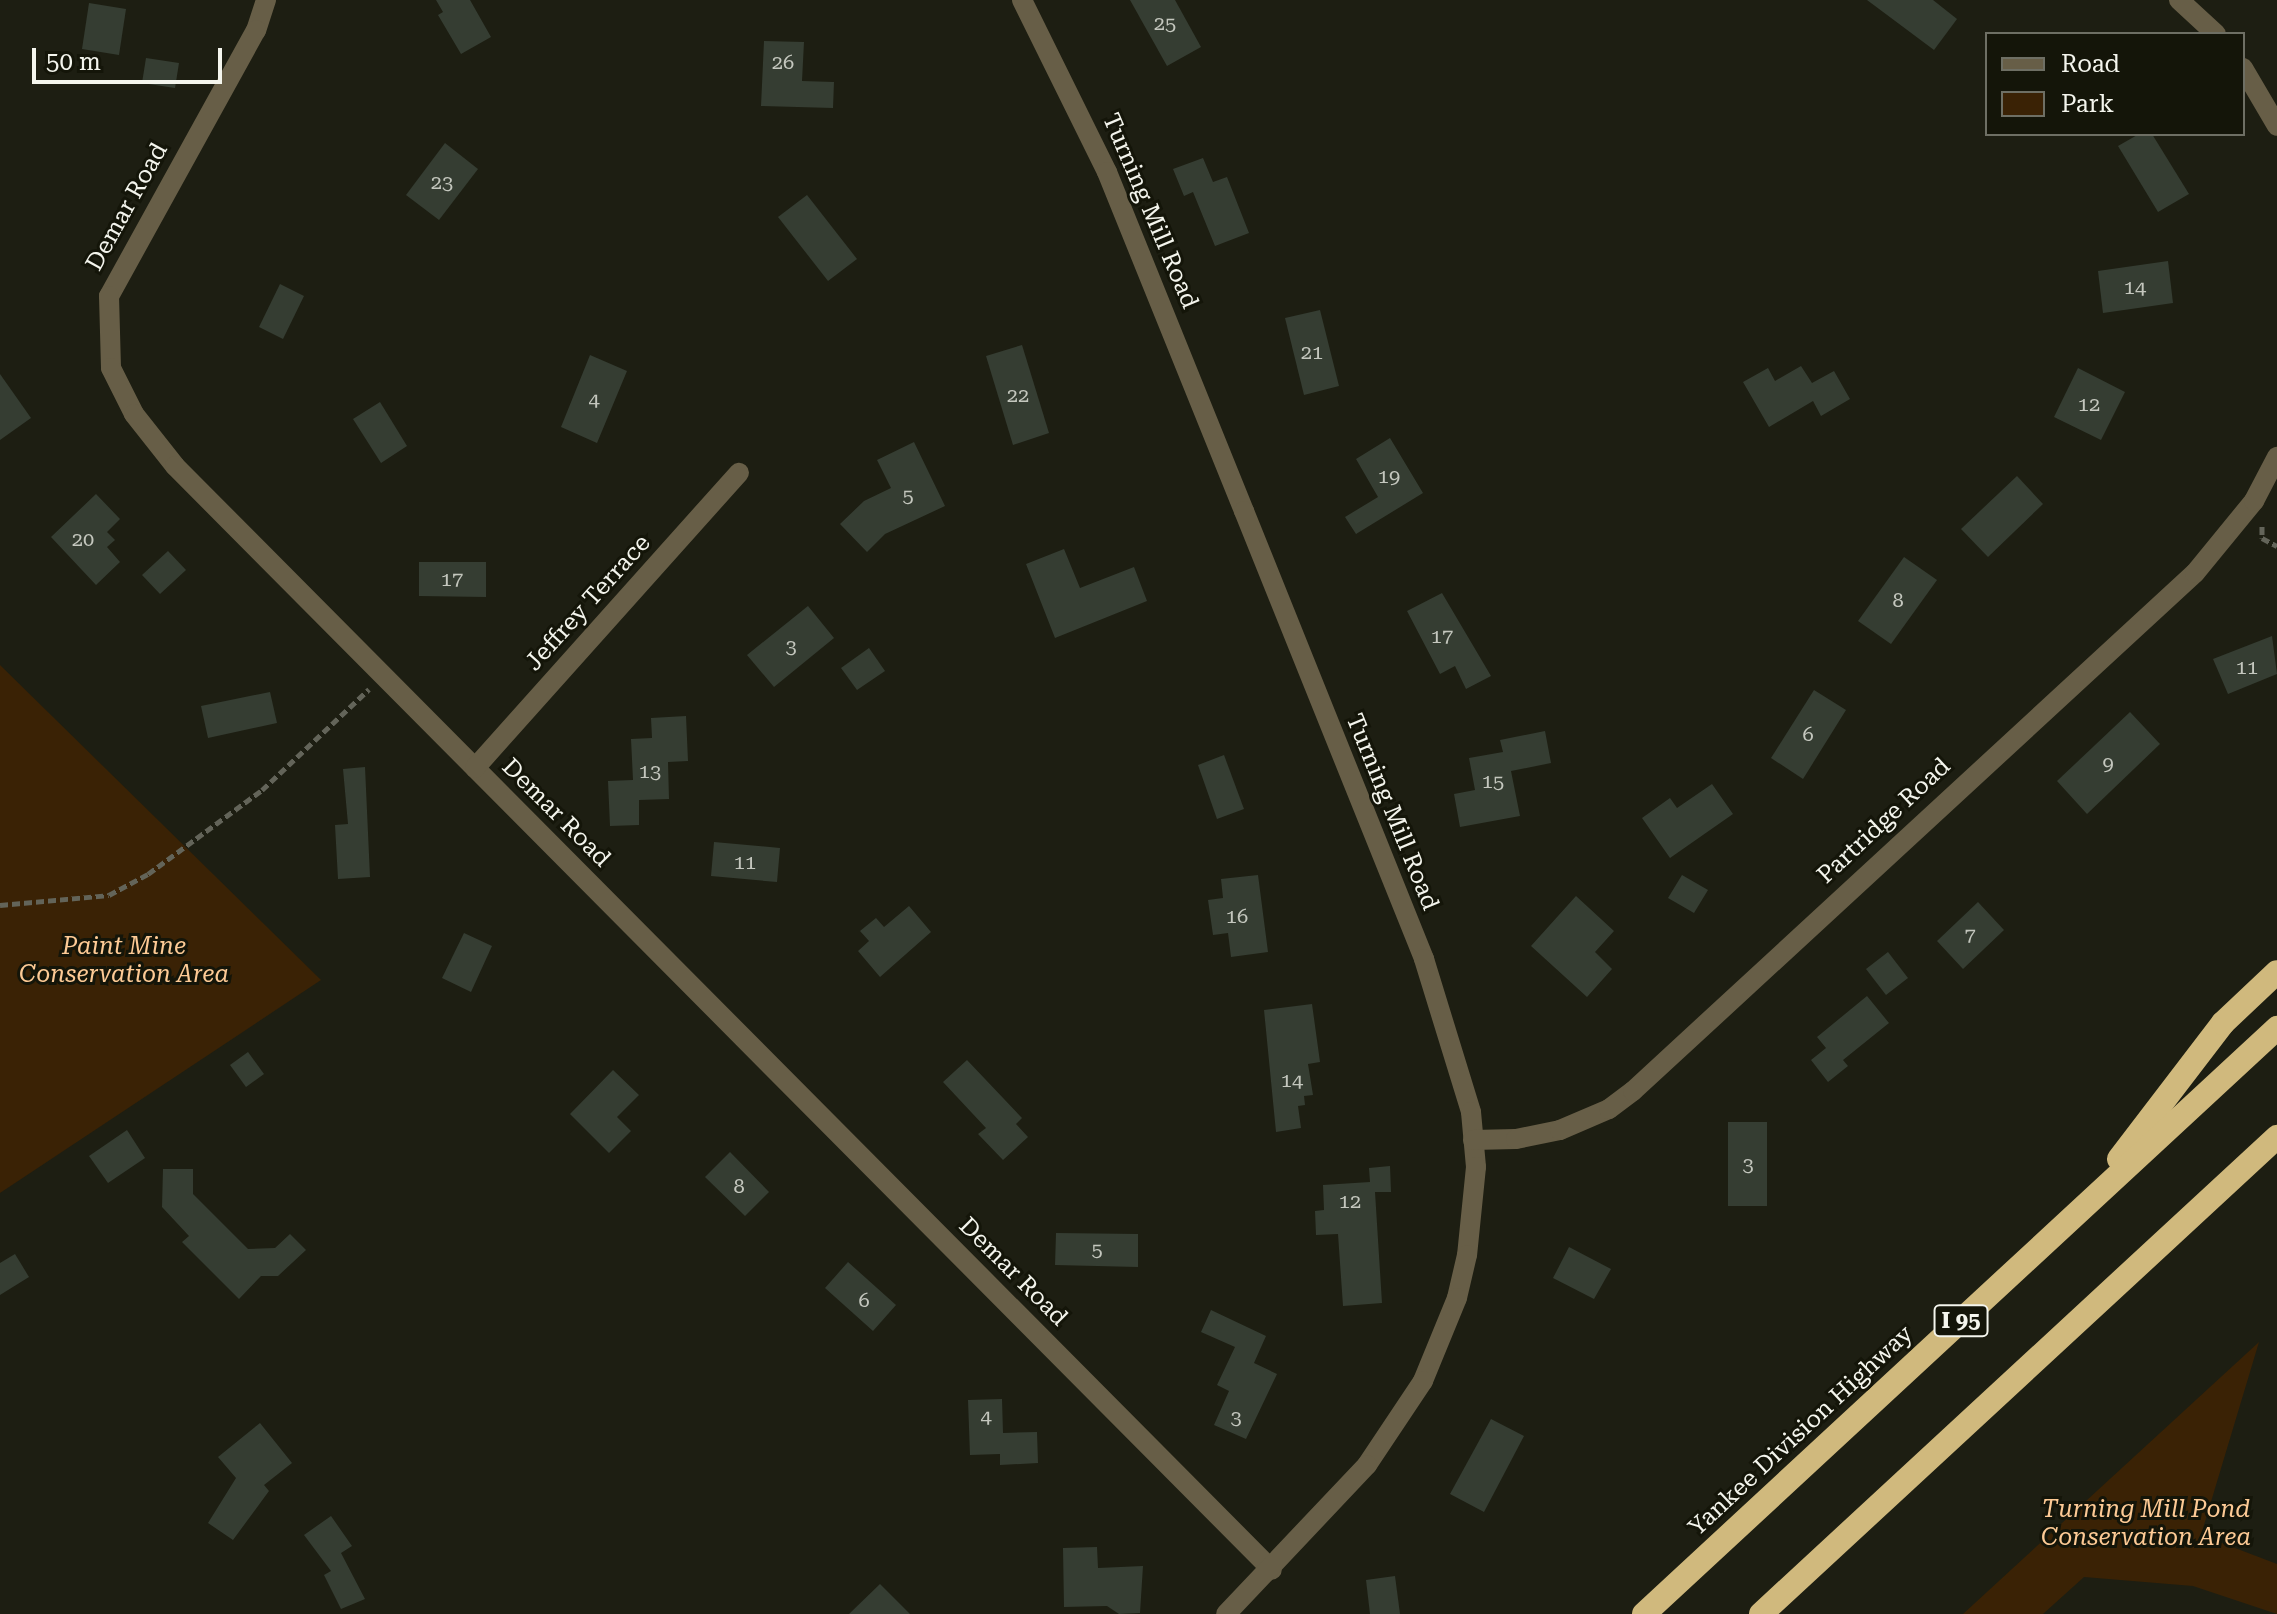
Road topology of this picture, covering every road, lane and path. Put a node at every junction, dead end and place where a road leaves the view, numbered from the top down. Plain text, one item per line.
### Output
1 (266, 0) edge
2 (1022, 0) edge
3 (2179, 0) edge
4 (2214, 32) edge
5 (2245, 71) edge
6 (2277, 126) edge
7 (2277, 457) edge
8 (739, 473) dead end
9 (2266, 514) dead end
10 (2277, 546) edge
11 (383, 675) junction
12 (475, 768) junction
13 (0, 905) edge
14 (2277, 972) edge
15 (2277, 1028) edge
16 (2277, 1137) edge
17 (1473, 1140) junction
18 (2079, 1211) junction
19 (1272, 1570) junction
20 (1226, 1614) edge
21 (1644, 1614) edge
22 (1761, 1614) edge

1 - 11 street, Demar Road
2 - 17 street, Turning Mill Road
3 - 4 street
5 - 6 street
7 - 17 street, Partridge Road
8 - 12 street, Jeffrey Terrace
9 - 10 path
11 - 12 street, Demar Road
11 - 13 path
12 - 19 street, Demar Road
14 - 18 highway
15 - 18 highway, Yankee Division Highway / I 95
16 - 22 highway
17 - 19 street, Turning Mill Road
18 - 21 highway, Yankee Division Highway / I 95
19 - 20 street, Turning Mill Road

